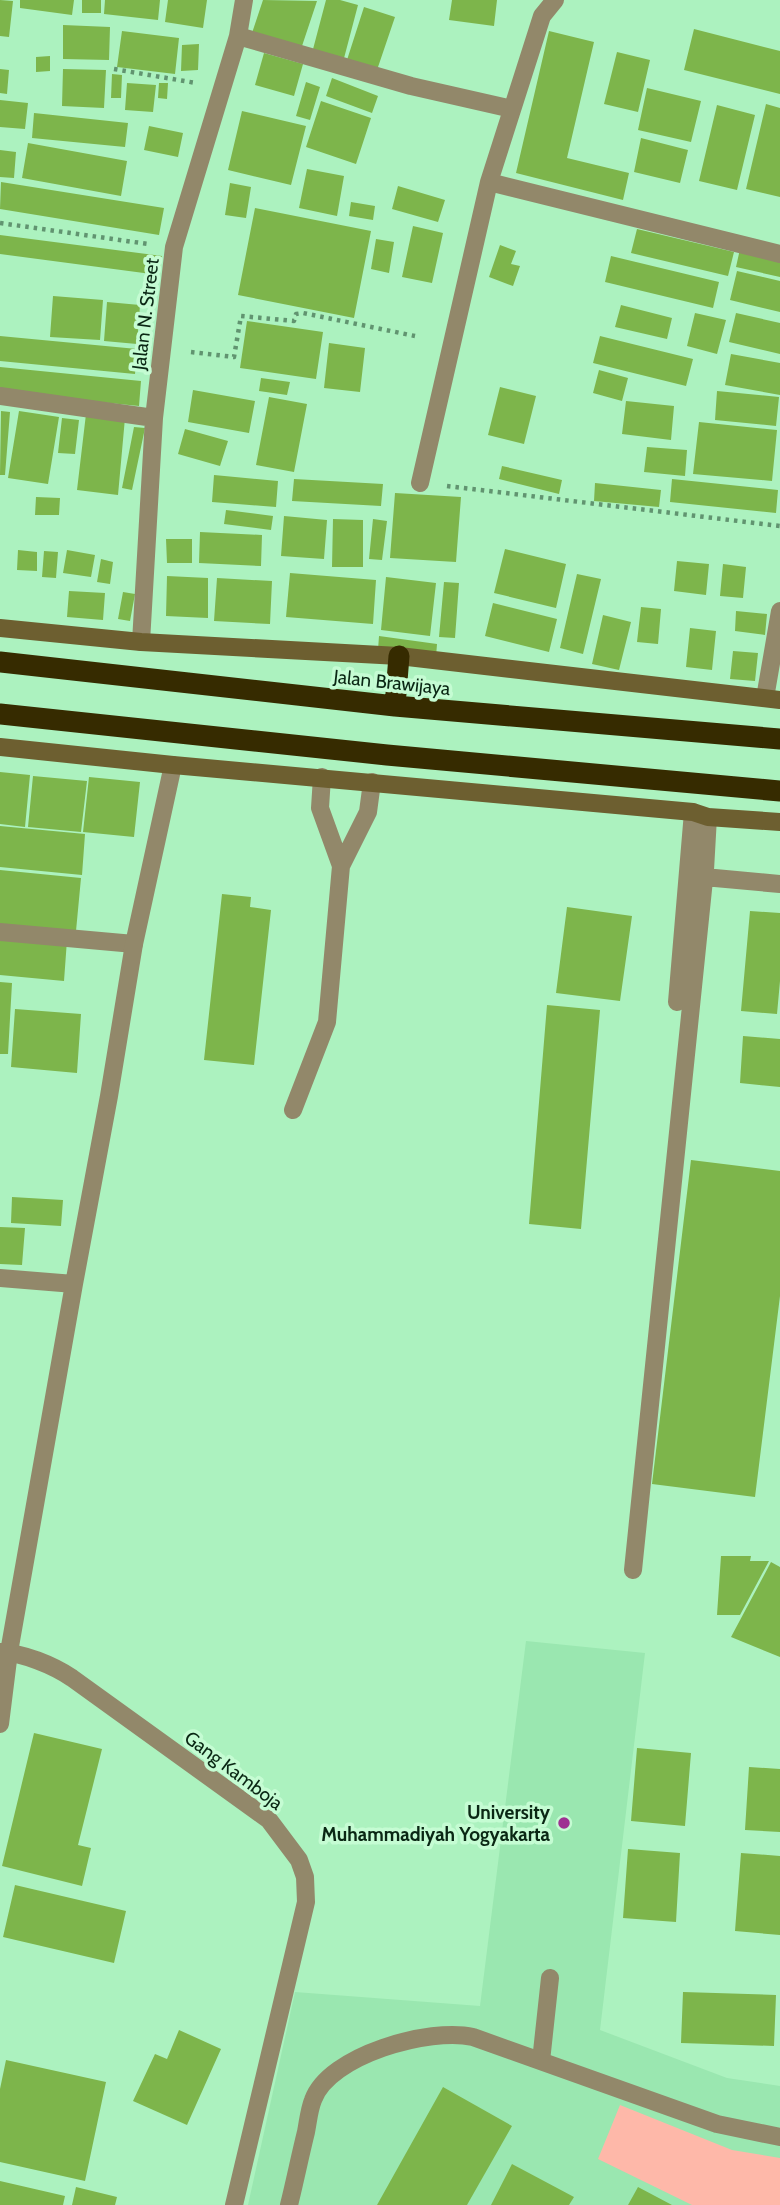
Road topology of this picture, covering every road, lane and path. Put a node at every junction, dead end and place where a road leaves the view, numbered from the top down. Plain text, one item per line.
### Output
1 (244, 0) edge
2 (555, 0) edge
3 (238, 36) junction
4 (114, 69) dead end
5 (221, 88) junction
6 (512, 109) junction
7 (489, 182) junction
8 (0, 223) edge
9 (174, 247) junction
10 (780, 254) edge
11 (415, 336) dead end
12 (162, 349) junction
13 (0, 396) edge
14 (154, 418) junction
15 (420, 483) joint
16 (780, 526) edge
17 (780, 611) edge
18 (0, 628) edge
19 (141, 642) junction
20 (399, 656) junction
21 (0, 662) edge
22 (772, 699) edge
23 (395, 706) junction
24 (0, 714) edge
25 (780, 739) edge
26 (0, 747) edge
27 (173, 765) junction
28 (322, 777) junction
29 (372, 782) junction
30 (780, 791) edge
31 (700, 814) junction
32 (780, 822) edge
33 (341, 866) junction
34 (704, 877) junction
35 (780, 884) edge
36 (0, 932) edge
37 (134, 944) junction
38 (677, 1002) dead end
39 (293, 1110) dead end
40 (0, 1278) edge
41 (74, 1284) junction
42 (633, 1570) dead end
43 (5, 1652) edge
44 (0, 1724) edge
45 (550, 1978) dead end
46 (541, 2062) junction
47 (780, 2137) edge
48 (234, 2205) edge
49 (289, 2205) edge

1 - 3 street, Jalan N. Street
2 - 6 street
3 - 5 street, Jalan N. Street
3 - 6 street
4 - 5 path
5 - 9 street, Jalan N. Street
6 - 7 street
7 - 10 street
7 - 15 street
8 - 9 path
9 - 12 street, Jalan N. Street
11 - 12 path
12 - 14 street, Jalan N. Street
13 - 14 street
14 - 19 street, Jalan N. Street
15 - 16 path
17 - 22 street
18 - 19 street
19 - 20 street
20 - 22 street
20 - 23 highway
21 - 23 highway, Jalan Brawijaya
23 - 25 highway, Jalan Brawijaya
24 - 30 highway
26 - 27 street
27 - 28 street
27 - 37 street
28 - 29 street
28 - 33 street
29 - 31 street
29 - 33 street
31 - 32 street
31 - 34 street
31 - 38 street
33 - 39 street
34 - 35 street
34 - 42 street
36 - 37 street
37 - 41 street
40 - 41 street
41 - 43 street
43 - 44 street
43 - 48 street, Gang Kamboja
45 - 46 street
46 - 47 street
46 - 49 street

